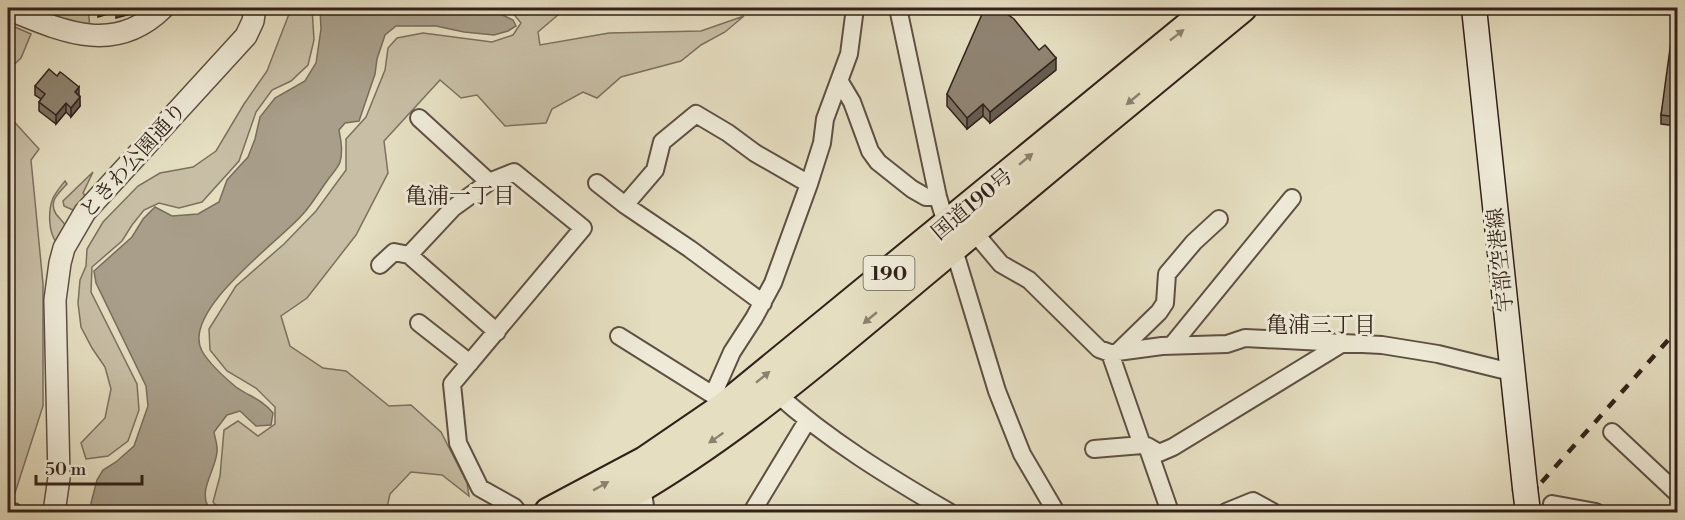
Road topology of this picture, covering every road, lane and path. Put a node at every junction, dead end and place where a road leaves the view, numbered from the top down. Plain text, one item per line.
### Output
1 (163, 8) edge
2 (255, 8) edge
3 (855, 8) edge
4 (898, 8) edge
5 (1211, 8) edge
6 (1242, 8) edge
7 (1474, 8) edge
8 (8, 9) edge
9 (840, 82) junction
10 (419, 118) dead end
11 (489, 182) junction
12 (597, 183) dead end
13 (809, 184) junction
14 (1292, 198) dead end
15 (625, 205) junction
16 (1219, 219) dead end
17 (954, 223) junction
18 (409, 255) junction
19 (380, 265) dead end
20 (763, 303) junction
21 (419, 322) dead end
22 (497, 332) junction
23 (619, 336) dead end
24 (1343, 343) junction
25 (1172, 345) junction
26 (1114, 352) junction
27 (470, 363) junction
28 (1511, 372) junction
29 (776, 393) junction
30 (719, 401) junction
31 (807, 421) junction
32 (1612, 432) dead end
33 (1145, 445) junction
34 (1094, 449) dead end
35 (1677, 494) edge
36 (644, 500) edge
37 (1552, 504) dead end
38 (927, 507) edge
39 (8, 512) edge
40 (14, 513) edge
41 (54, 513) edge
42 (518, 513) edge
43 (549, 513) edge
44 (597, 513) edge
45 (752, 513) edge
46 (950, 513) edge
47 (1056, 513) edge
48 (1170, 513) edge
49 (1226, 513) edge
50 (1273, 513) edge
51 (1528, 513) edge
52 (1596, 513) edge

1 - 8 street
2 - 41 street, ときわ公園通り
3 - 9 street
4 - 17 street
17 -> 5 highway, 国道190号 / 190
6 -> 17 highway, 国道190号 / 190
7 - 28 main road, 宇部空港線
9 - 13 street
9 - 17 street
10 - 11 street
11 - 18 street
11 - 22 street
12 - 15 street
13 - 15 street
13 - 20 street
14 - 25 street
15 - 20 street
16 - 26 street
17 - 26 street
17 -> 29 highway, 国道190号 / 190
30 -> 17 highway, 国道190号 / 190
17 - 47 street
18 - 19 street
18 - 22 street
20 - 30 street
21 - 27 street
22 - 27 street
23 - 30 street
24 - 25 street
24 - 28 street
24 - 33 street
25 - 26 street
26 - 33 street
27 - 42 street
28 - 51 main road, 宇部空港線, bridge
29 - 31 street
29 -> 36 highway, 国道190号 / 190
43 -> 30 highway, 国道190号 / 190
31 - 38 street
31 - 45 street
32 - 35 street
33 - 34 street
33 - 48 street
36 - 44 highway, 国道190号 / 190
37 - 52 street
38 - 46 street
39 - 40 street
49 - 50 street

